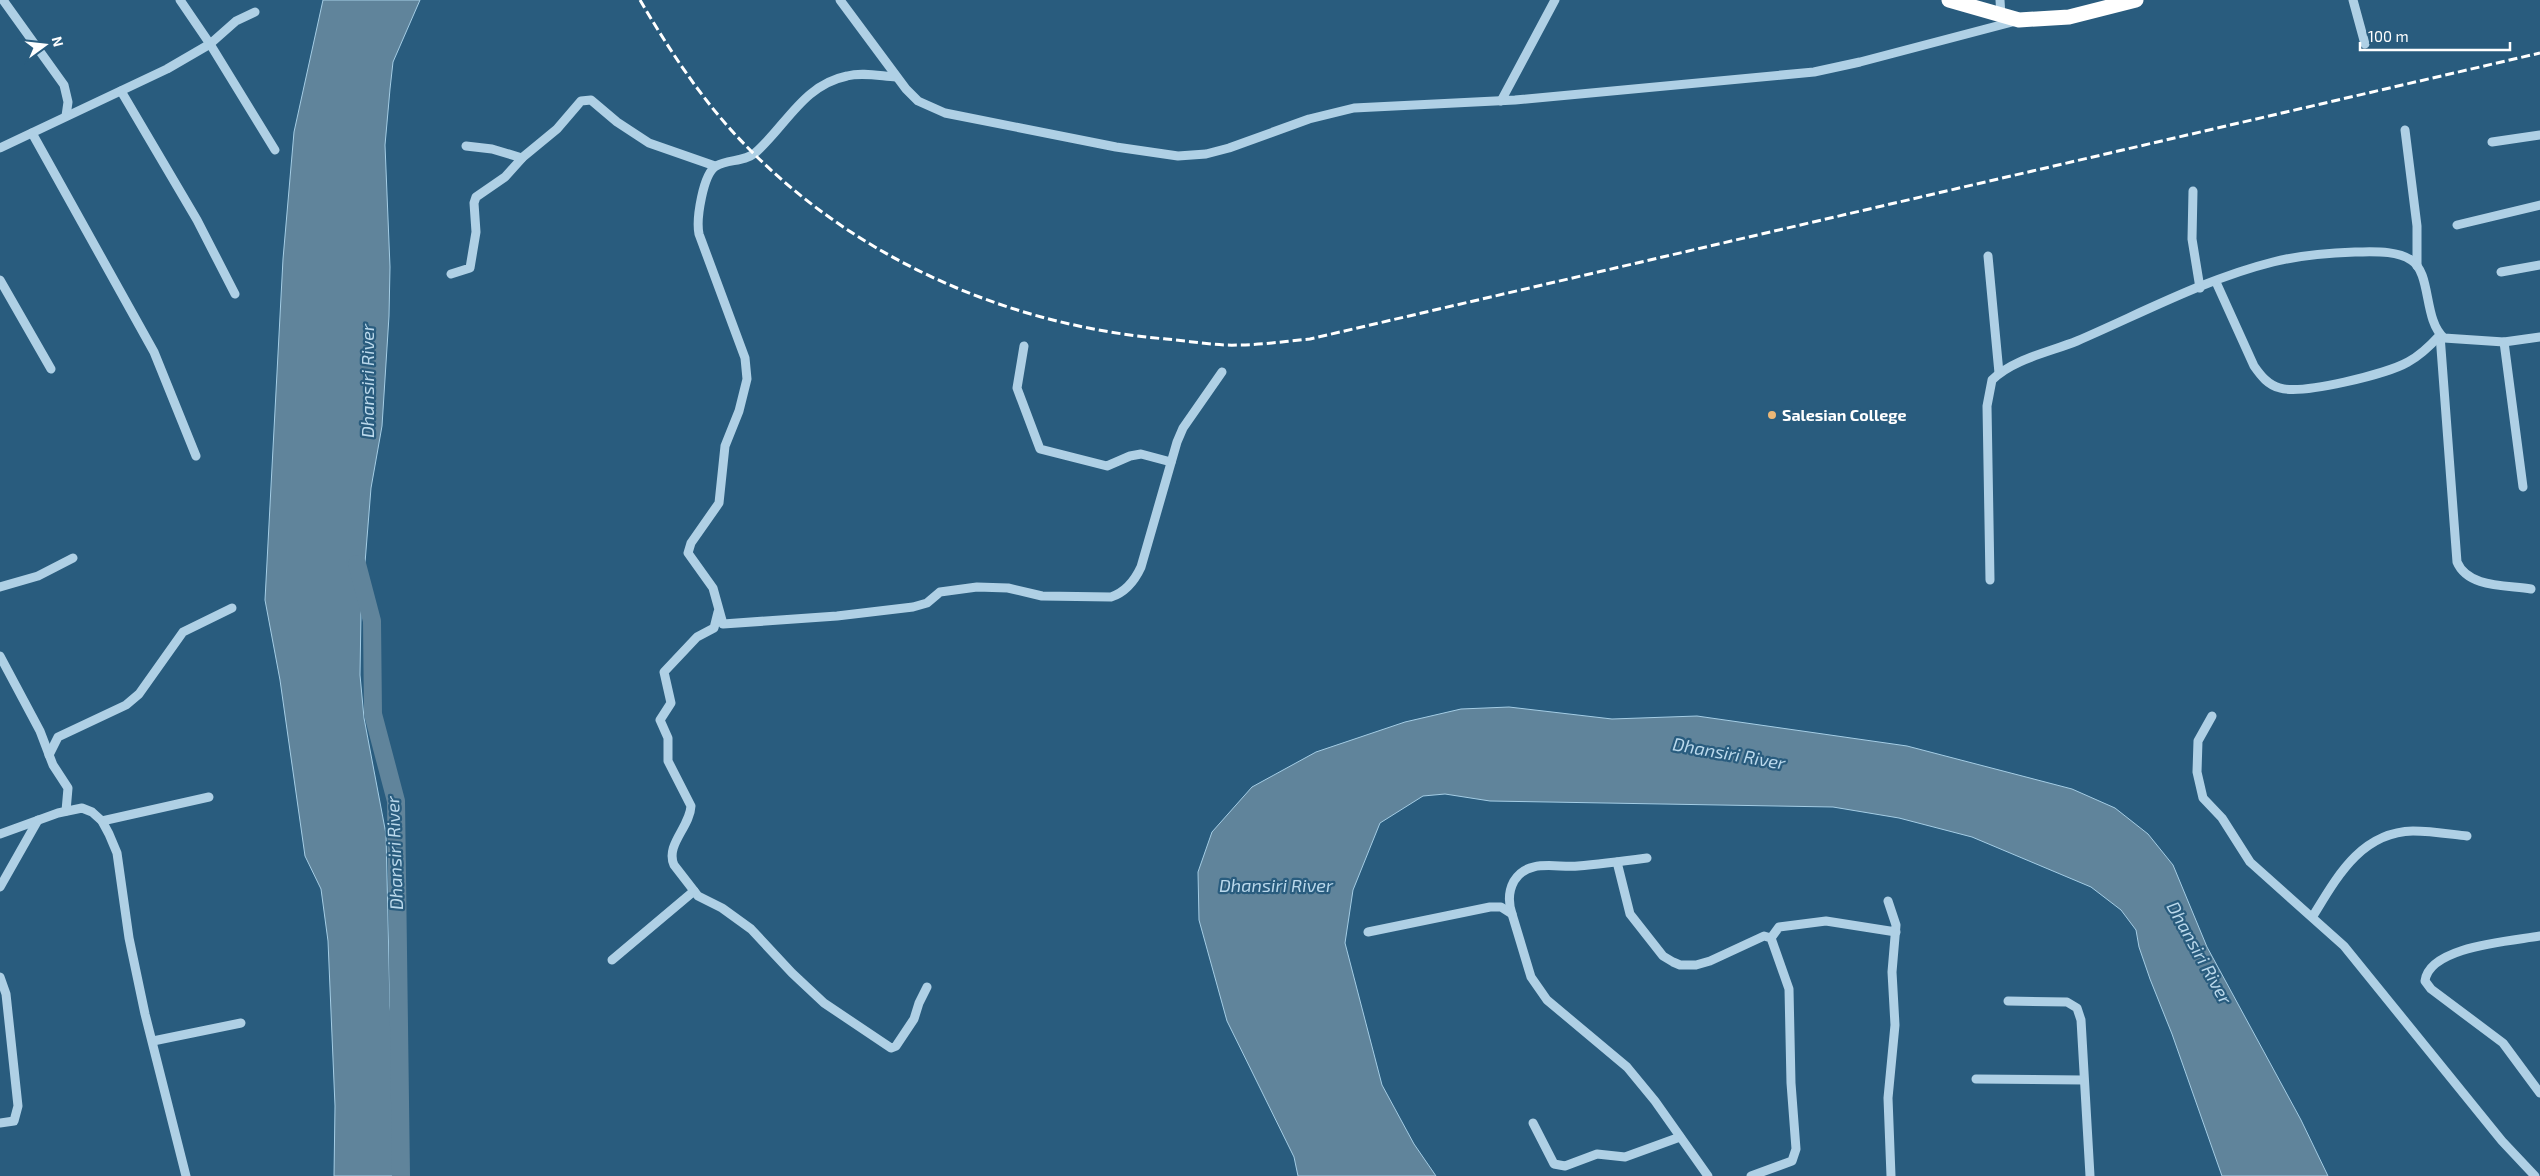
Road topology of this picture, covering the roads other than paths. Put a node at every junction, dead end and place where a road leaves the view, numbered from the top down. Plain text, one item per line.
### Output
1 (4, 0) edge
2 (180, 0) edge
3 (840, 0) edge
4 (1555, 0) edge
5 (1949, 0) edge
6 (2000, 0) edge
7 (2136, 0) edge
8 (2353, 0) edge
9 (255, 12) dead end
10 (2001, 16) junction
11 (2019, 20) junction
12 (210, 44) junction
13 (2365, 44) dead end
14 (896, 77) junction
15 (122, 90) junction
16 (1501, 101) junction
17 (66, 116) junction
18 (2405, 130) dead end
19 (32, 133) junction
20 (2540, 135) edge
21 (2492, 142) dead end
22 (466, 146) dead end
23 (0, 148) edge
24 (275, 150) dead end
25 (522, 158) junction
26 (715, 166) junction
27 (2193, 191) dead end
28 (2540, 205) edge
29 (2457, 225) dead end
30 (1988, 256) dead end
31 (2540, 265) edge
32 (2417, 266) junction
33 (2501, 272) dead end
34 (451, 274) dead end
35 (0, 280) edge
36 (2216, 282) junction
37 (2200, 288) junction
38 (235, 294) dead end
39 (2440, 335) junction
40 (2540, 337) edge
41 (2504, 342) junction
42 (1024, 346) dead end
43 (51, 369) dead end
44 (1222, 372) dead end
45 (1999, 373) junction
46 (196, 456) dead end
47 (1171, 462) junction
48 (2523, 487) dead end
49 (73, 558) dead end
50 (1990, 580) dead end
51 (0, 588) edge
52 (2531, 589) dead end
53 (232, 608) dead end
54 (719, 610) junction
55 (0, 656) edge
56 (2212, 716) dead end
57 (49, 756) junction
58 (209, 797) dead end
59 (66, 811) junction
60 (38, 820) junction
61 (102, 821) junction
62 (0, 834) edge
63 (2467, 836) dead end
64 (1647, 858) dead end
65 (1617, 862) junction
66 (0, 887) edge
67 (694, 890) junction
68 (1888, 901) dead end
69 (1512, 914) junction
70 (2313, 916) junction
71 (1368, 932) dead end
72 (1896, 932) junction
73 (2540, 936) edge
74 (1771, 938) junction
75 (612, 960) dead end
76 (0, 977) edge
77 (928, 987) dead end
78 (2008, 1001) dead end
79 (241, 1023) dead end
80 (152, 1041) junction
81 (1976, 1080) dead end
82 (2083, 1080) junction
83 (2540, 1093) edge
84 (0, 1123) edge
85 (1533, 1123) dead end
86 (1680, 1137) junction
87 (186, 1176) edge
88 (1708, 1176) edge
89 (1751, 1176) edge
90 (1891, 1176) edge
91 (2090, 1176) edge
92 (2534, 1176) edge

1 - 17 street
2 - 12 street
3 - 14 street
4 - 16 street
5 - 10 highway
6 - 10 street
7 - 11 highway
8 - 13 street
9 - 12 street
10 - 11 highway
11 - 16 street
12 - 15 street
12 - 24 street
14 - 16 street
14 - 26 street
15 - 17 street
15 - 38 street
17 - 19 street
18 - 32 street
19 - 23 street
19 - 46 street
20 - 21 street
22 - 25 street
25 - 26 street
25 - 34 street
26 - 54 street
27 - 37 street
28 - 29 street
30 - 45 street
31 - 33 street
32 - 36 street
32 - 39 street
35 - 43 street
36 - 37 street
36 - 39 street
37 - 45 street
39 - 41 street
39 - 52 street
40 - 41 street
41 - 48 street
42 - 47 street
44 - 47 street
45 - 50 street
47 - 54 street
49 - 51 street
53 - 57 street
54 - 67 street
55 - 57 street
56 - 70 street
57 - 59 street
58 - 61 street
59 - 60 street
59 - 61 street
60 - 62 street
60 - 66 street
61 - 80 street
63 - 70 street
64 - 65 street
65 - 69 street
65 - 74 street
67 - 75 street
67 - 77 street
68 - 72 street
69 - 71 street
69 - 86 street
70 - 92 street
72 - 74 street
72 - 90 street
73 - 83 street
74 - 89 street
76 - 84 street
78 - 82 street
79 - 80 street
80 - 87 street
81 - 82 street
82 - 91 street
85 - 86 street
86 - 88 street

